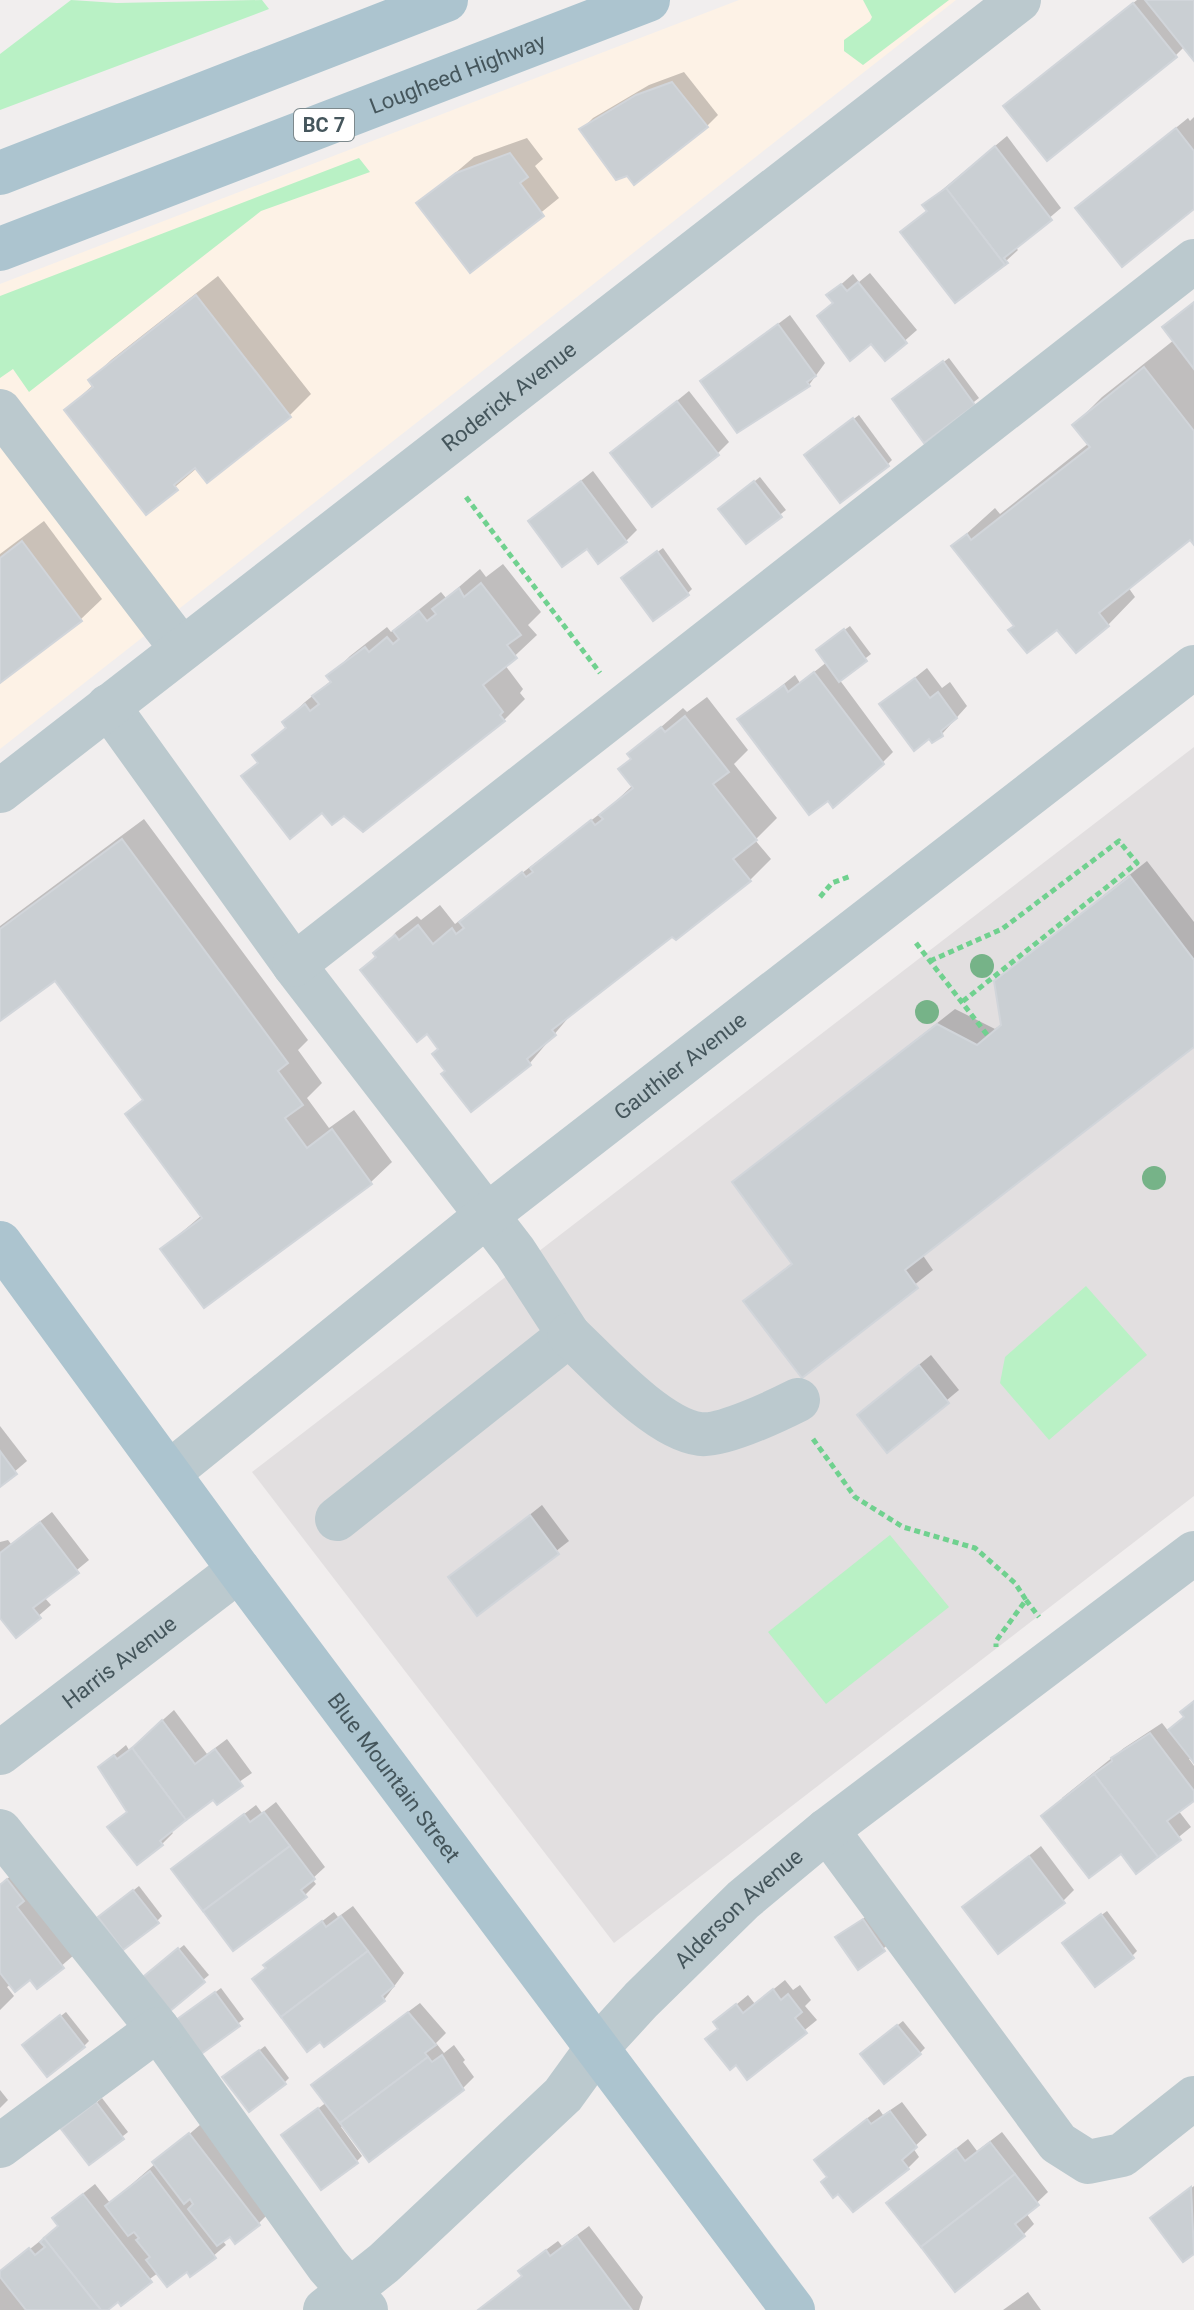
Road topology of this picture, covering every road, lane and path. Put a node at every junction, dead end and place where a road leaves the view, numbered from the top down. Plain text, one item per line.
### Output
1 (446, 0) edge
2 (648, 0) edge
3 (1019, 0) edge
4 (0, 173) edge
5 (0, 249) edge
6 (1194, 261) edge
7 (0, 411) edge
8 (466, 497) dead end
9 (181, 648) junction
10 (1194, 667) edge
11 (625, 705) junction
12 (108, 706) junction
13 (0, 791) edge
14 (916, 943) dead end
15 (930, 961) junction
16 (294, 965) junction
17 (962, 1002) junction
18 (988, 1036) dead end
19 (486, 1216) junction
20 (0, 1243) edge
21 (569, 1335) junction
22 (803, 1414) joint
23 (170, 1472) junction
24 (337, 1519) dead end
25 (1194, 1553) edge
26 (239, 1570) junction
27 (1026, 1600) junction
28 (1040, 1618) dead end
29 (996, 1656) dead end
30 (0, 1753) edge
31 (827, 1830) junction
32 (0, 1831) edge
33 (158, 2029) junction
34 (597, 2048) junction
35 (1194, 2098) edge
36 (0, 2146) edge
37 (347, 2304) edge
38 (793, 2310) edge

1 - 4 main road
2 - 5 main road, Lougheed Highway / BC 7
3 - 9 street, Roderick Avenue
6 - 11 street
7 - 9 street
8 - 11 path
9 - 12 street, Roderick Avenue
10 - 19 street, Gauthier Avenue
11 - 16 street
12 - 13 street, Roderick Avenue
12 - 16 street
14 - 15 path
15 - 17 path
15 - 17 path
16 - 19 street
17 - 18 path
19 - 21 street
19 - 23 street, Gauthier Avenue
20 - 23 main road, Blue Mountain Street
21 - 22 street
21 - 24 street
22 - 27 path
23 - 26 main road, Blue Mountain Street
25 - 31 street, Alderson Avenue
26 - 30 street, Harris Avenue
26 - 34 main road, Blue Mountain Street
27 - 28 path
27 - 29 path
31 - 34 street, Alderson Avenue
31 - 35 street
32 - 33 street
33 - 36 street
33 - 37 street
34 - 37 street, Alderson Avenue
34 - 38 main road, Blue Mountain Street

